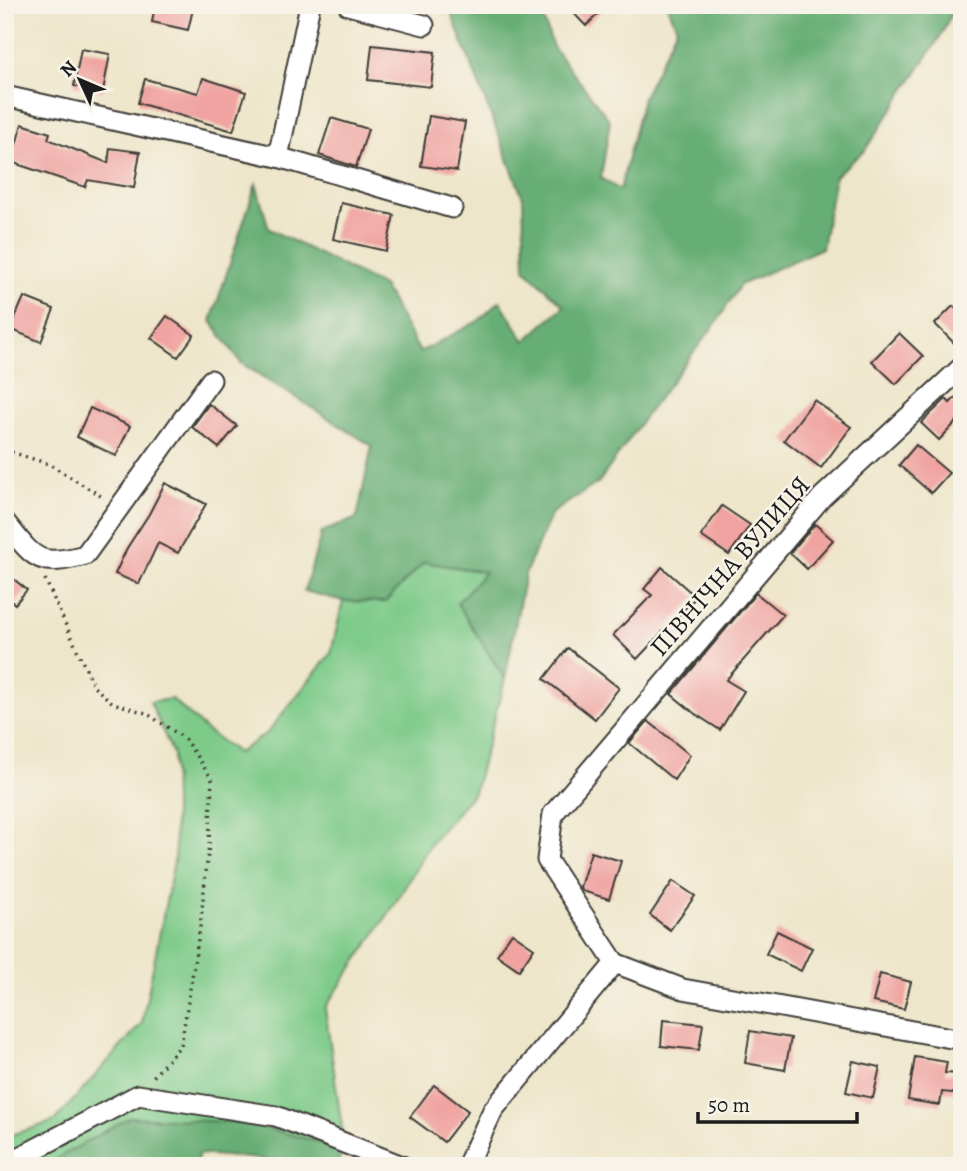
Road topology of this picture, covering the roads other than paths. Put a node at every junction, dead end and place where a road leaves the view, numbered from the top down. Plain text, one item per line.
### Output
1 (310, 5) edge
2 (348, 5) edge
3 (425, 25) dead end
4 (5, 96) edge
5 (278, 157) junction
6 (452, 208) dead end
7 (962, 368) edge
8 (211, 380) dead end
9 (5, 522) edge
10 (615, 963) junction
11 (962, 1040) edge
12 (5, 1166) edge
13 (402, 1166) edge
14 (467, 1166) edge

1 - 5 street
2 - 3 street
4 - 5 street
5 - 6 street
7 - 10 street, ПІВНІЧНА ВУЛИЦЯ
8 - 9 street
10 - 11 street
10 - 14 street
12 - 13 street

